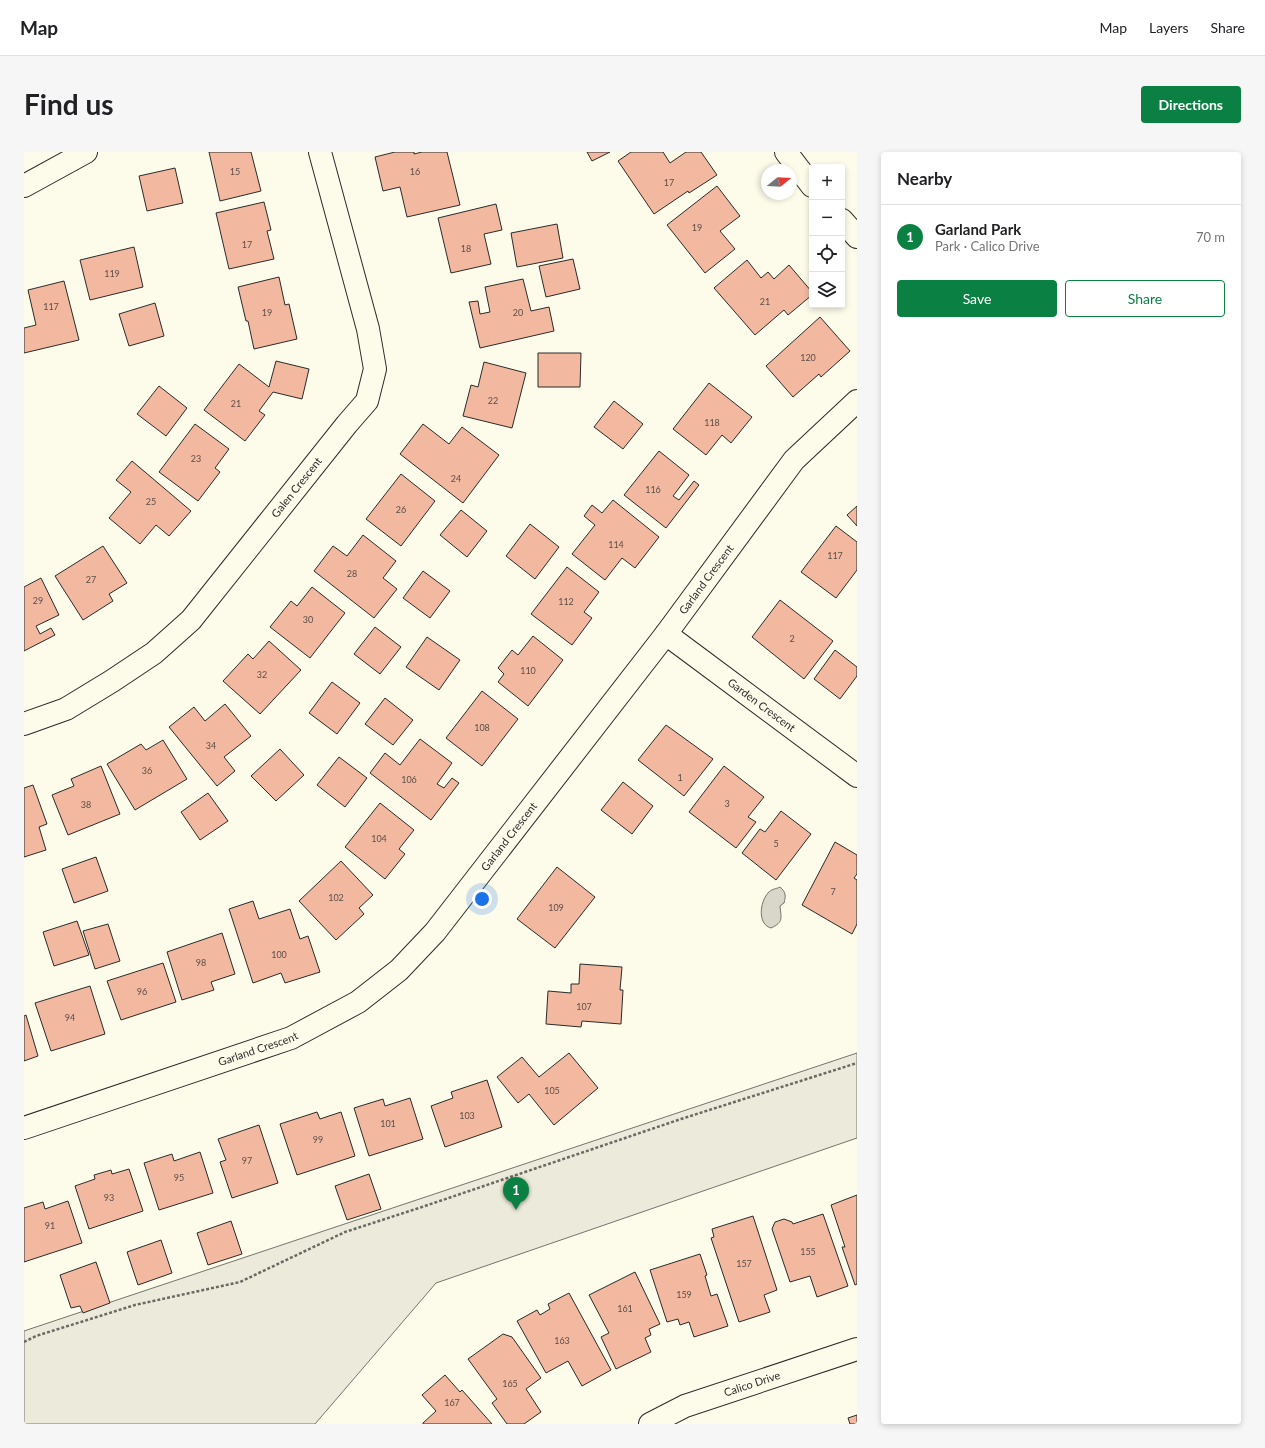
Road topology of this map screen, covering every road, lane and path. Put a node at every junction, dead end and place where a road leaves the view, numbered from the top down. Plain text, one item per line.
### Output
1 (86, 152) edge
2 (320, 152) edge
3 (786, 152) edge
4 (809, 182) edge
5 (24, 186) edge
6 (845, 223) edge
7 (857, 237) edge
8 (857, 401) edge
9 (666, 634) junction
10 (24, 724) edge
11 (857, 776) edge
12 (857, 1063) edge
13 (24, 1128) edge
14 (24, 1342) edge
15 (857, 1349) edge
16 (650, 1424) edge

1 - 5 street
2 - 10 street, Galen Crescent
3 - 4 street
6 - 7 street
8 - 9 street, Garland Crescent
9 - 11 street, Garden Crescent
9 - 13 street, Garland Crescent
12 - 14 path
15 - 16 street, Calico Drive

